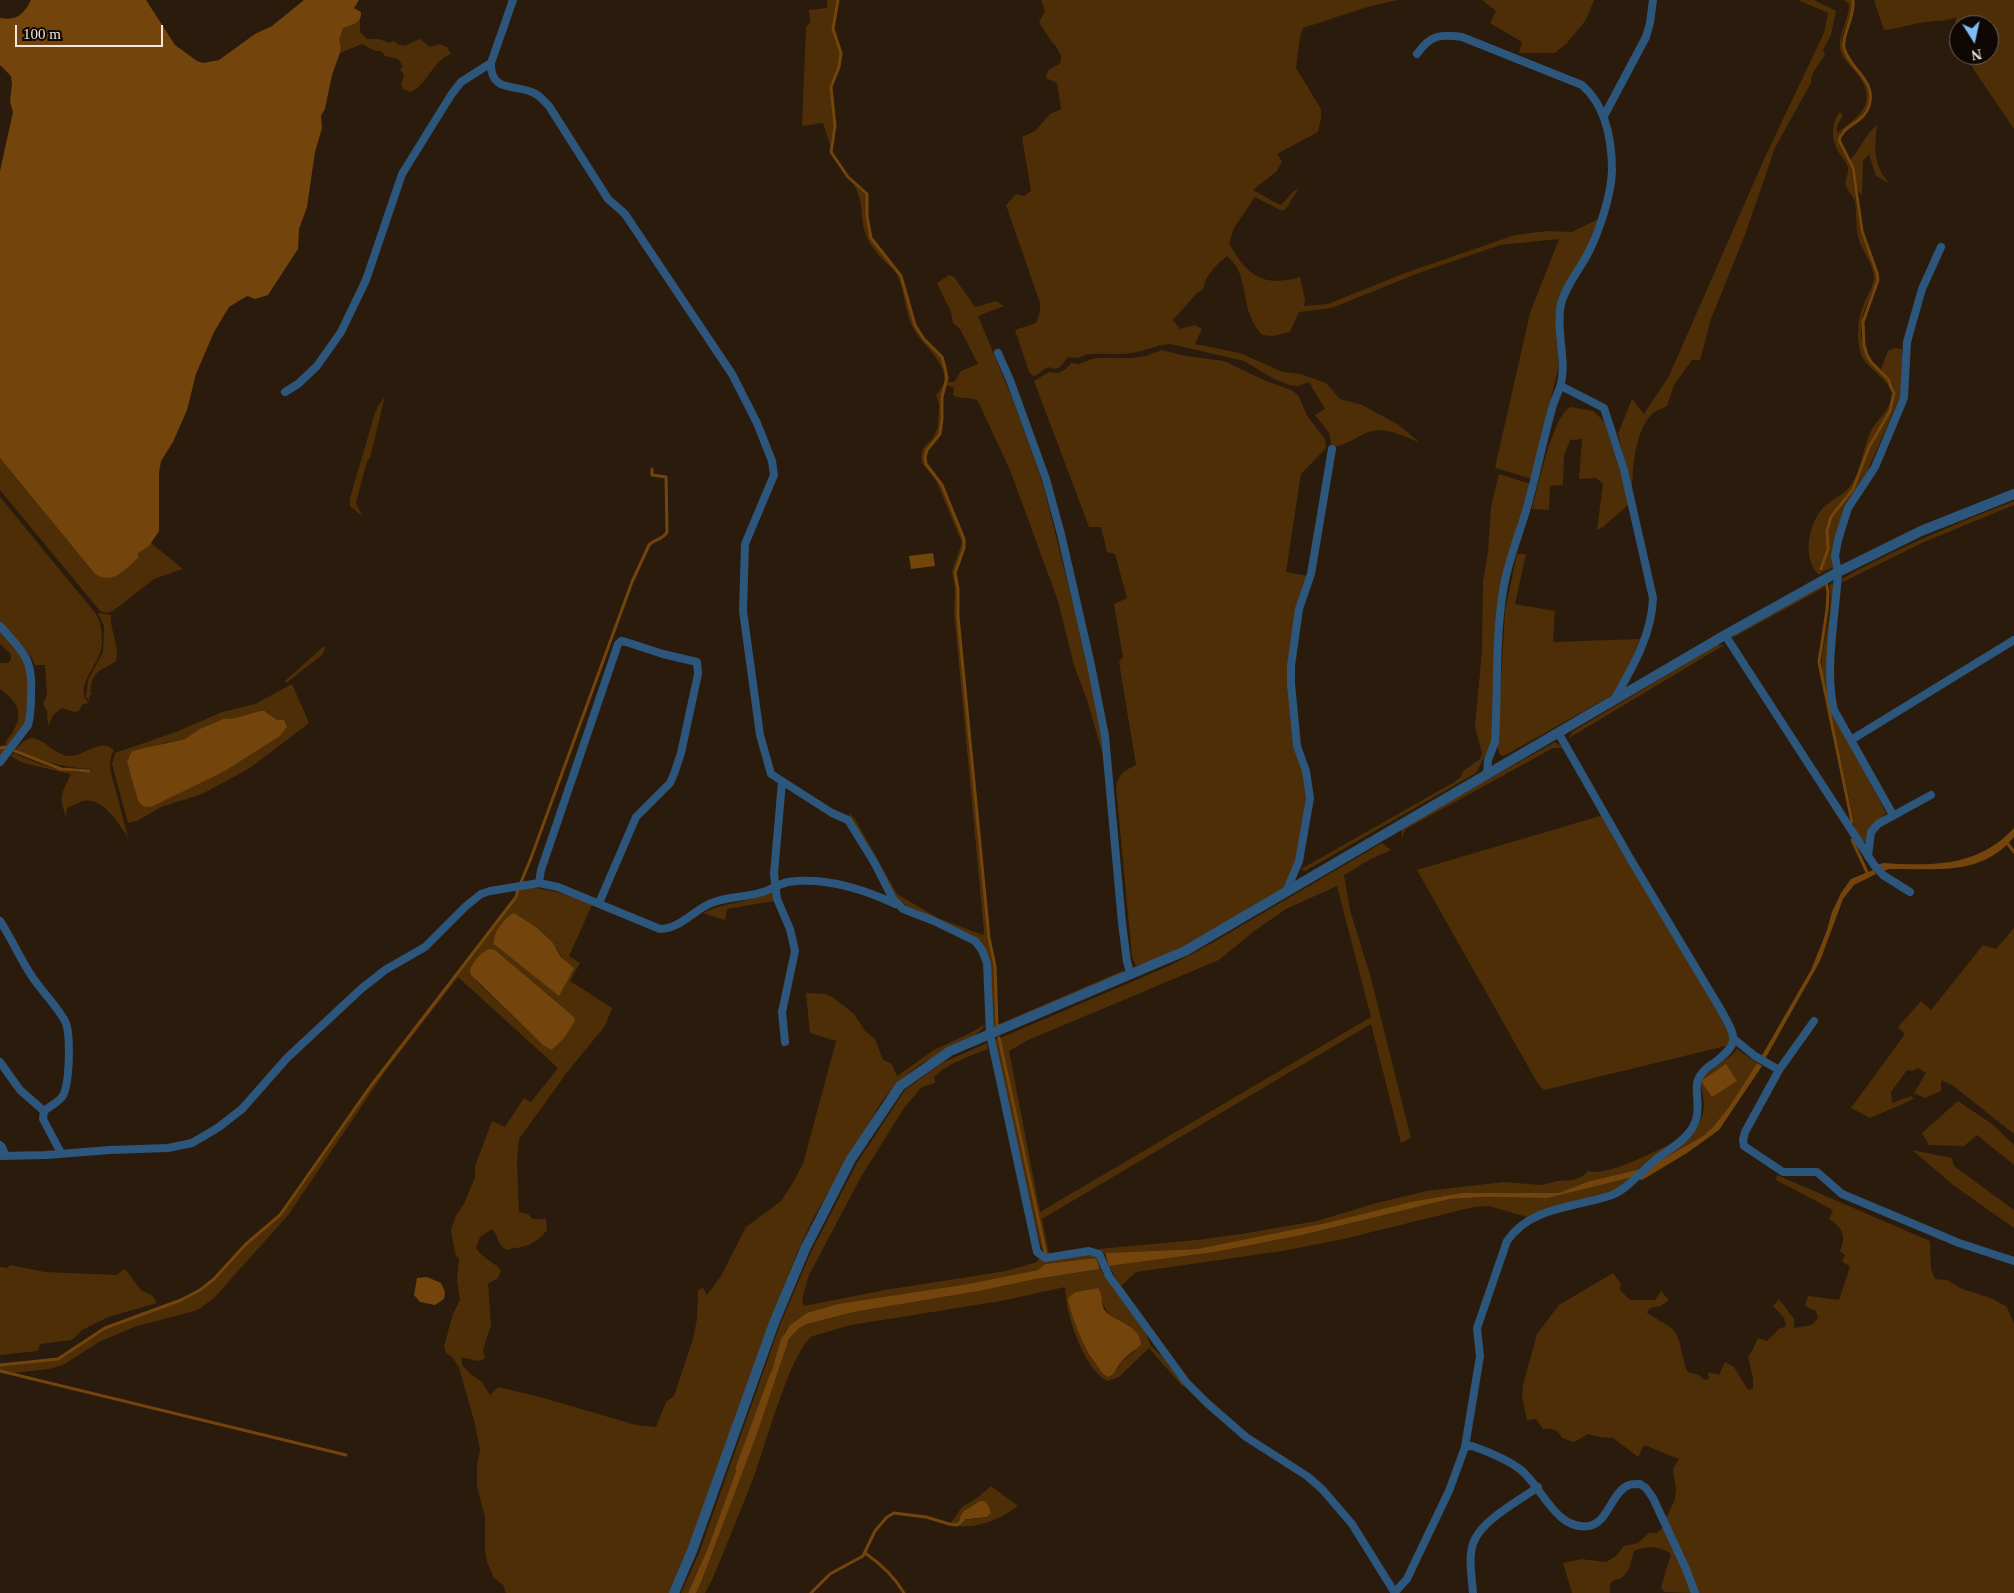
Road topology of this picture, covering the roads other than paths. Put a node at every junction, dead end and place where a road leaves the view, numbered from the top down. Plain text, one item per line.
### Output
1 (513, 0) edge
2 (1653, 0) edge
3 (1417, 54) dead end
4 (491, 63) junction
5 (1604, 116) junction
6 (1941, 248) dead end
7 (998, 353) dead end
8 (1561, 386) junction
9 (285, 392) dead end
10 (1332, 449) dead end
11 (2013, 495) edge
12 (1838, 572) junction
13 (0, 626) edge
14 (1725, 635) junction
15 (2014, 640) edge
16 (1614, 701) junction
17 (1559, 734) junction
18 (1851, 740) junction
19 (0, 762) edge
20 (1487, 775) junction
21 (782, 782) junction
22 (1931, 795) dead end
23 (1893, 815) junction
24 (1868, 856) junction
25 (539, 883) junction
26 (776, 886) junction
27 (1910, 892) dead end
28 (1285, 894) junction
29 (599, 903) junction
30 (900, 906) junction
31 (0, 921) edge
32 (1131, 975) junction
33 (1814, 1021) dead end
34 (990, 1034) junction
35 (1734, 1039) junction
36 (785, 1042) dead end
37 (0, 1062) edge
38 (1779, 1070) junction
39 (44, 1111) junction
40 (0, 1145) edge
41 (61, 1153) junction
42 (2, 1156) edge
43 (2014, 1261) edge
44 (1465, 1447) junction
45 (1538, 1487) junction
46 (674, 1593) edge
47 (1395, 1593) edge
48 (1473, 1593) edge
49 (1695, 1593) edge

1 - 4 street
2 - 5 street
3 - 5 street
4 - 9 street
4 - 21 street
5 - 8 street
6 - 12 street
7 - 32 street
8 - 16 street
8 - 20 street
10 - 28 street
11 - 12 street
12 - 14 street
12 - 18 street
13 - 19 street
14 - 16 street
14 - 24 street
15 - 18 street
16 - 17 street
17 - 20 street
17 - 35 street
18 - 23 street
20 - 28 street
21 - 26 street
21 - 30 street
22 - 23 street
23 - 24 street
24 - 27 street
25 - 29 street
25 - 29 street
25 - 41 street
26 - 29 street
26 - 30 street
26 - 36 street
28 - 32 street
30 - 34 street
31 - 39 street
32 - 34 street
33 - 38 street
34 - 46 street
34 - 47 street
35 - 38 street
35 - 44 street
37 - 39 street
38 - 43 street
39 - 41 street
40 - 42 street
41 - 42 street
44 - 45 street
44 - 47 street
45 - 48 street
45 - 49 street

